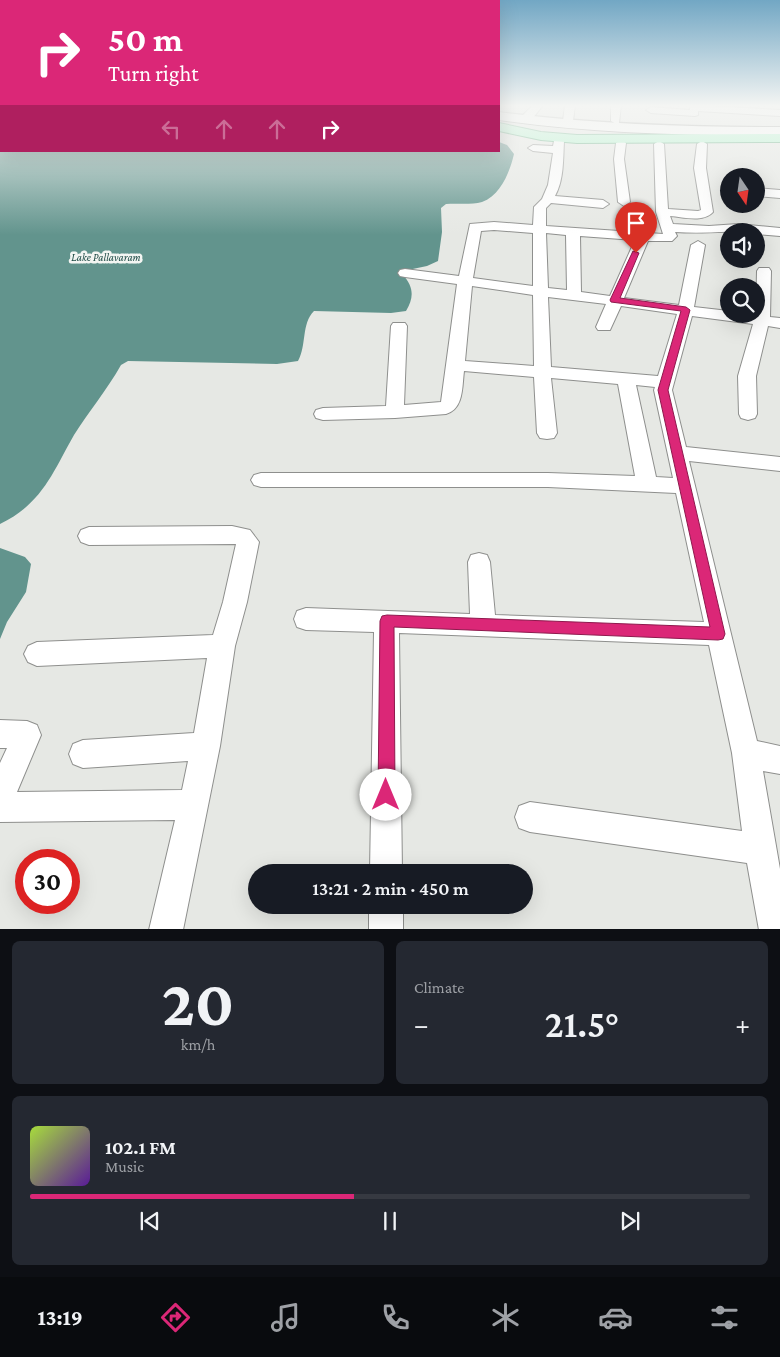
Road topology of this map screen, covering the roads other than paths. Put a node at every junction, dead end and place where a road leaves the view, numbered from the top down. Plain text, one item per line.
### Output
1 (559, 148) edge
2 (621, 148) edge
3 (659, 148) edge
4 (703, 148) edge
5 (765, 193) edge
6 (780, 194) edge
7 (548, 199) junction
8 (624, 202) dead end
9 (662, 212) junction
10 (668, 228) junction
11 (538, 229) junction
12 (573, 232) junction
13 (780, 232) edge
14 (608, 235) junction
15 (642, 237) junction
16 (698, 245) dead end
17 (764, 271) dead end
18 (405, 273) dead end
19 (764, 278) edge
20 (465, 281) junction
21 (540, 290) junction
22 (574, 294) junction
23 (614, 300) junction
24 (686, 310) junction
25 (720, 314) edge
26 (765, 320) edge
27 (761, 323) edge
28 (780, 323) edge
29 (399, 326) dead end
30 (604, 327) dead end
31 (456, 364) junction
32 (542, 372) junction
33 (626, 379) junction
34 (666, 382) junction
35 (395, 412) junction
36 (323, 414) dead end
37 (748, 414) dead end
38 (547, 433) dead end
39 (678, 453) junction
40 (780, 464) edge
41 (261, 480) dead end
42 (647, 485) junction
43 (685, 486) junction
44 (89, 536) dead end
45 (479, 562) dead end
46 (306, 619) dead end
47 (387, 621) junction
48 (483, 625) junction
49 (718, 634) junction
50 (222, 646) junction
51 (38, 654) dead end
52 (0, 734) edge
53 (206, 746) junction
54 (746, 753) junction
55 (83, 754) dead end
56 (780, 760) edge
57 (0, 797) edge
58 (193, 805) junction
59 (0, 807) edge
60 (530, 817) dead end
61 (760, 849) junction
62 (386, 864) edge
63 (386, 914) edge
64 (166, 929) edge
65 (386, 929) edge
66 (776, 929) edge

1 - 7 street
2 - 8 street
3 - 9 street
4 - 9 street
5 - 6 street
7 - 11 street
7 - 14 street
9 - 10 street
10 - 13 street
10 - 15 street
11 - 12 street
11 - 20 street
11 - 21 street
12 - 14 street
12 - 22 street
14 - 15 street
15 - 23 street
16 - 24 street
17 - 19 street
18 - 20 street
20 - 21 street
20 - 31 street
21 - 22 street
21 - 32 street
22 - 23 street
23 - 24 street
23 - 30 street
24 - 25 street
24 - 34 street
26 - 28 street
27 - 37 street
29 - 35 street
31 - 32 street
31 - 35 street
32 - 33 street
32 - 38 street
33 - 34 street
33 - 42 street
34 - 39 street
35 - 36 street
39 - 40 street
39 - 43 street
41 - 42 street
42 - 43 street
43 - 49 street
44 - 50 street
45 - 48 street
46 - 47 street
47 - 48 street
47 - 62 street
48 - 49 street
49 - 54 street
50 - 51 street
50 - 53 street
52 - 57 street
53 - 55 street
53 - 58 street
54 - 56 street
54 - 61 street
58 - 59 street
58 - 64 street
60 - 61 street
61 - 66 street
63 - 65 street

